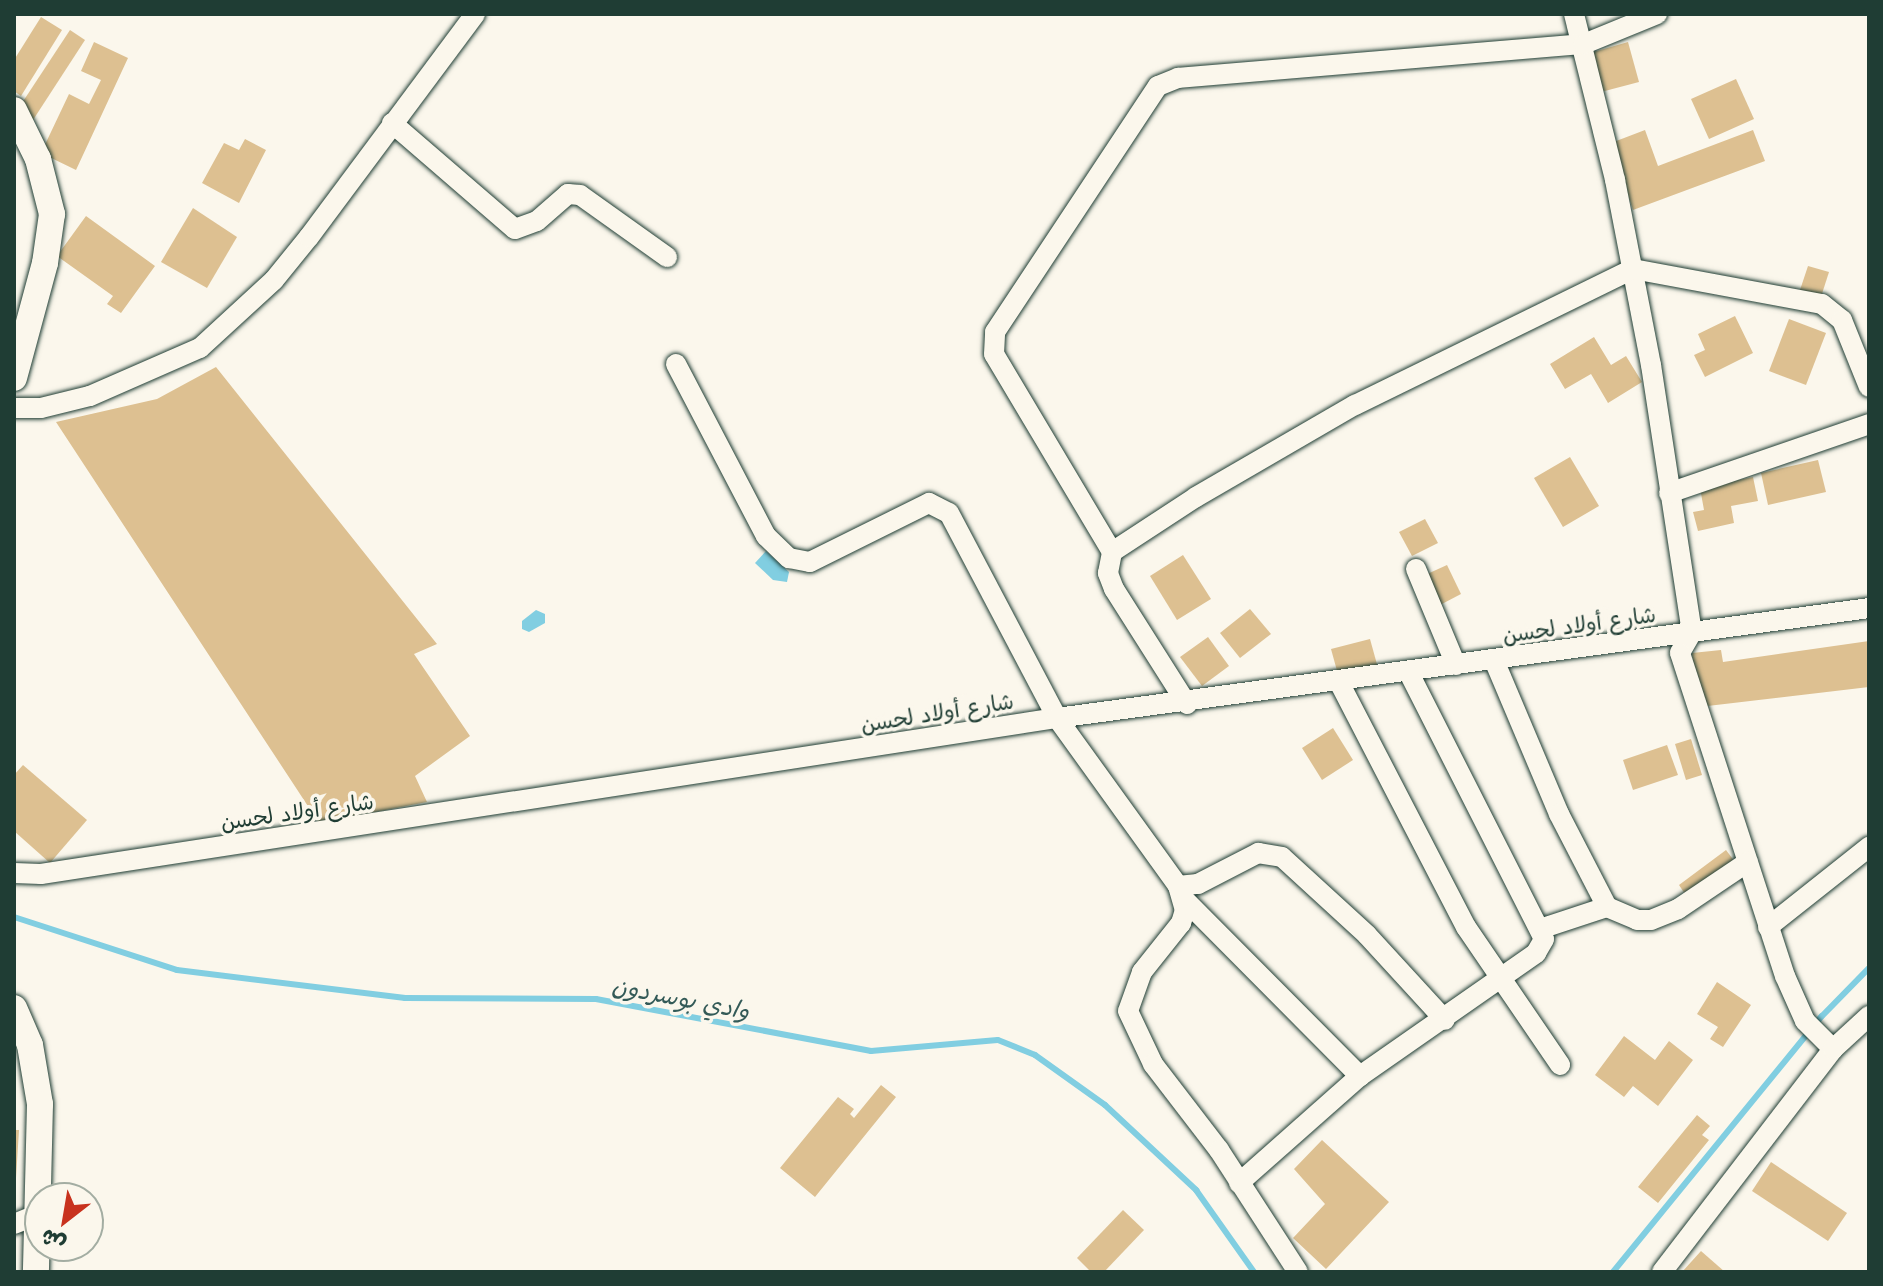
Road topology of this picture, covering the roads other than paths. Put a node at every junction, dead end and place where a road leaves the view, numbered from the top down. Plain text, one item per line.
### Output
1 (475, 14) edge
2 (1574, 14) edge
3 (1657, 14) edge
4 (1584, 44) junction
5 (14, 110) edge
6 (392, 123) junction
7 (667, 257) dead end
8 (1633, 269) junction
9 (19, 334) edge
10 (676, 364) dead end
11 (14, 378) edge
12 (1869, 387) edge
13 (14, 408) edge
14 (1869, 424) edge
15 (1669, 493) junction
16 (1112, 552) junction
17 (1416, 569) dead end
18 (1869, 608) edge
19 (1692, 632) junction
20 (1494, 660) junction
21 (1456, 665) junction
22 (1409, 673) junction
23 (1339, 682) junction
24 (1187, 704) junction
25 (1057, 718) junction
26 (1869, 847) edge
27 (1748, 862) junction
28 (14, 873) edge
29 (1181, 893) junction
30 (1607, 907) junction
31 (1768, 927) junction
32 (1543, 928) junction
33 (1497, 976) junction
34 (14, 1008) edge
35 (1869, 1016) edge
36 (1445, 1020) junction
37 (1819, 1036) junction
38 (1560, 1065) dead end
39 (1360, 1076) junction
40 (39, 1182) edge
41 (1239, 1183) junction
42 (1298, 1272) edge
43 (1662, 1272) edge

1 - 6 street
2 - 4 street
3 - 4 street
4 - 8 street
4 - 16 street
5 - 9 street
6 - 7 street
6 - 13 street
8 - 12 street
8 - 15 street
8 - 16 street
9 - 11 street
10 - 25 street
14 - 15 street
15 - 19 street
16 - 24 street
17 - 21 street
18 - 19 street, شارع أولاد لحسن
19 - 20 street, شارع أولاد لحسن
19 - 27 street
20 - 21 street, شارع أولاد لحسن
20 - 30 street
21 - 22 street, شارع أولاد لحسن
22 - 23 street, شارع أولاد لحسن
22 - 32 street
23 - 24 street, شارع أولاد لحسن
23 - 33 street
24 - 25 street, شارع أولاد لحسن
25 - 28 street, شارع أولاد لحسن
25 - 29 street
26 - 31 street
27 - 30 street
27 - 31 street
29 - 36 street
29 - 39 street
29 - 41 street
30 - 32 street
31 - 37 street
32 - 33 street
33 - 36 street
33 - 38 street
34 - 40 street
35 - 37 street
36 - 39 street
37 - 43 street
39 - 41 street
41 - 42 street

